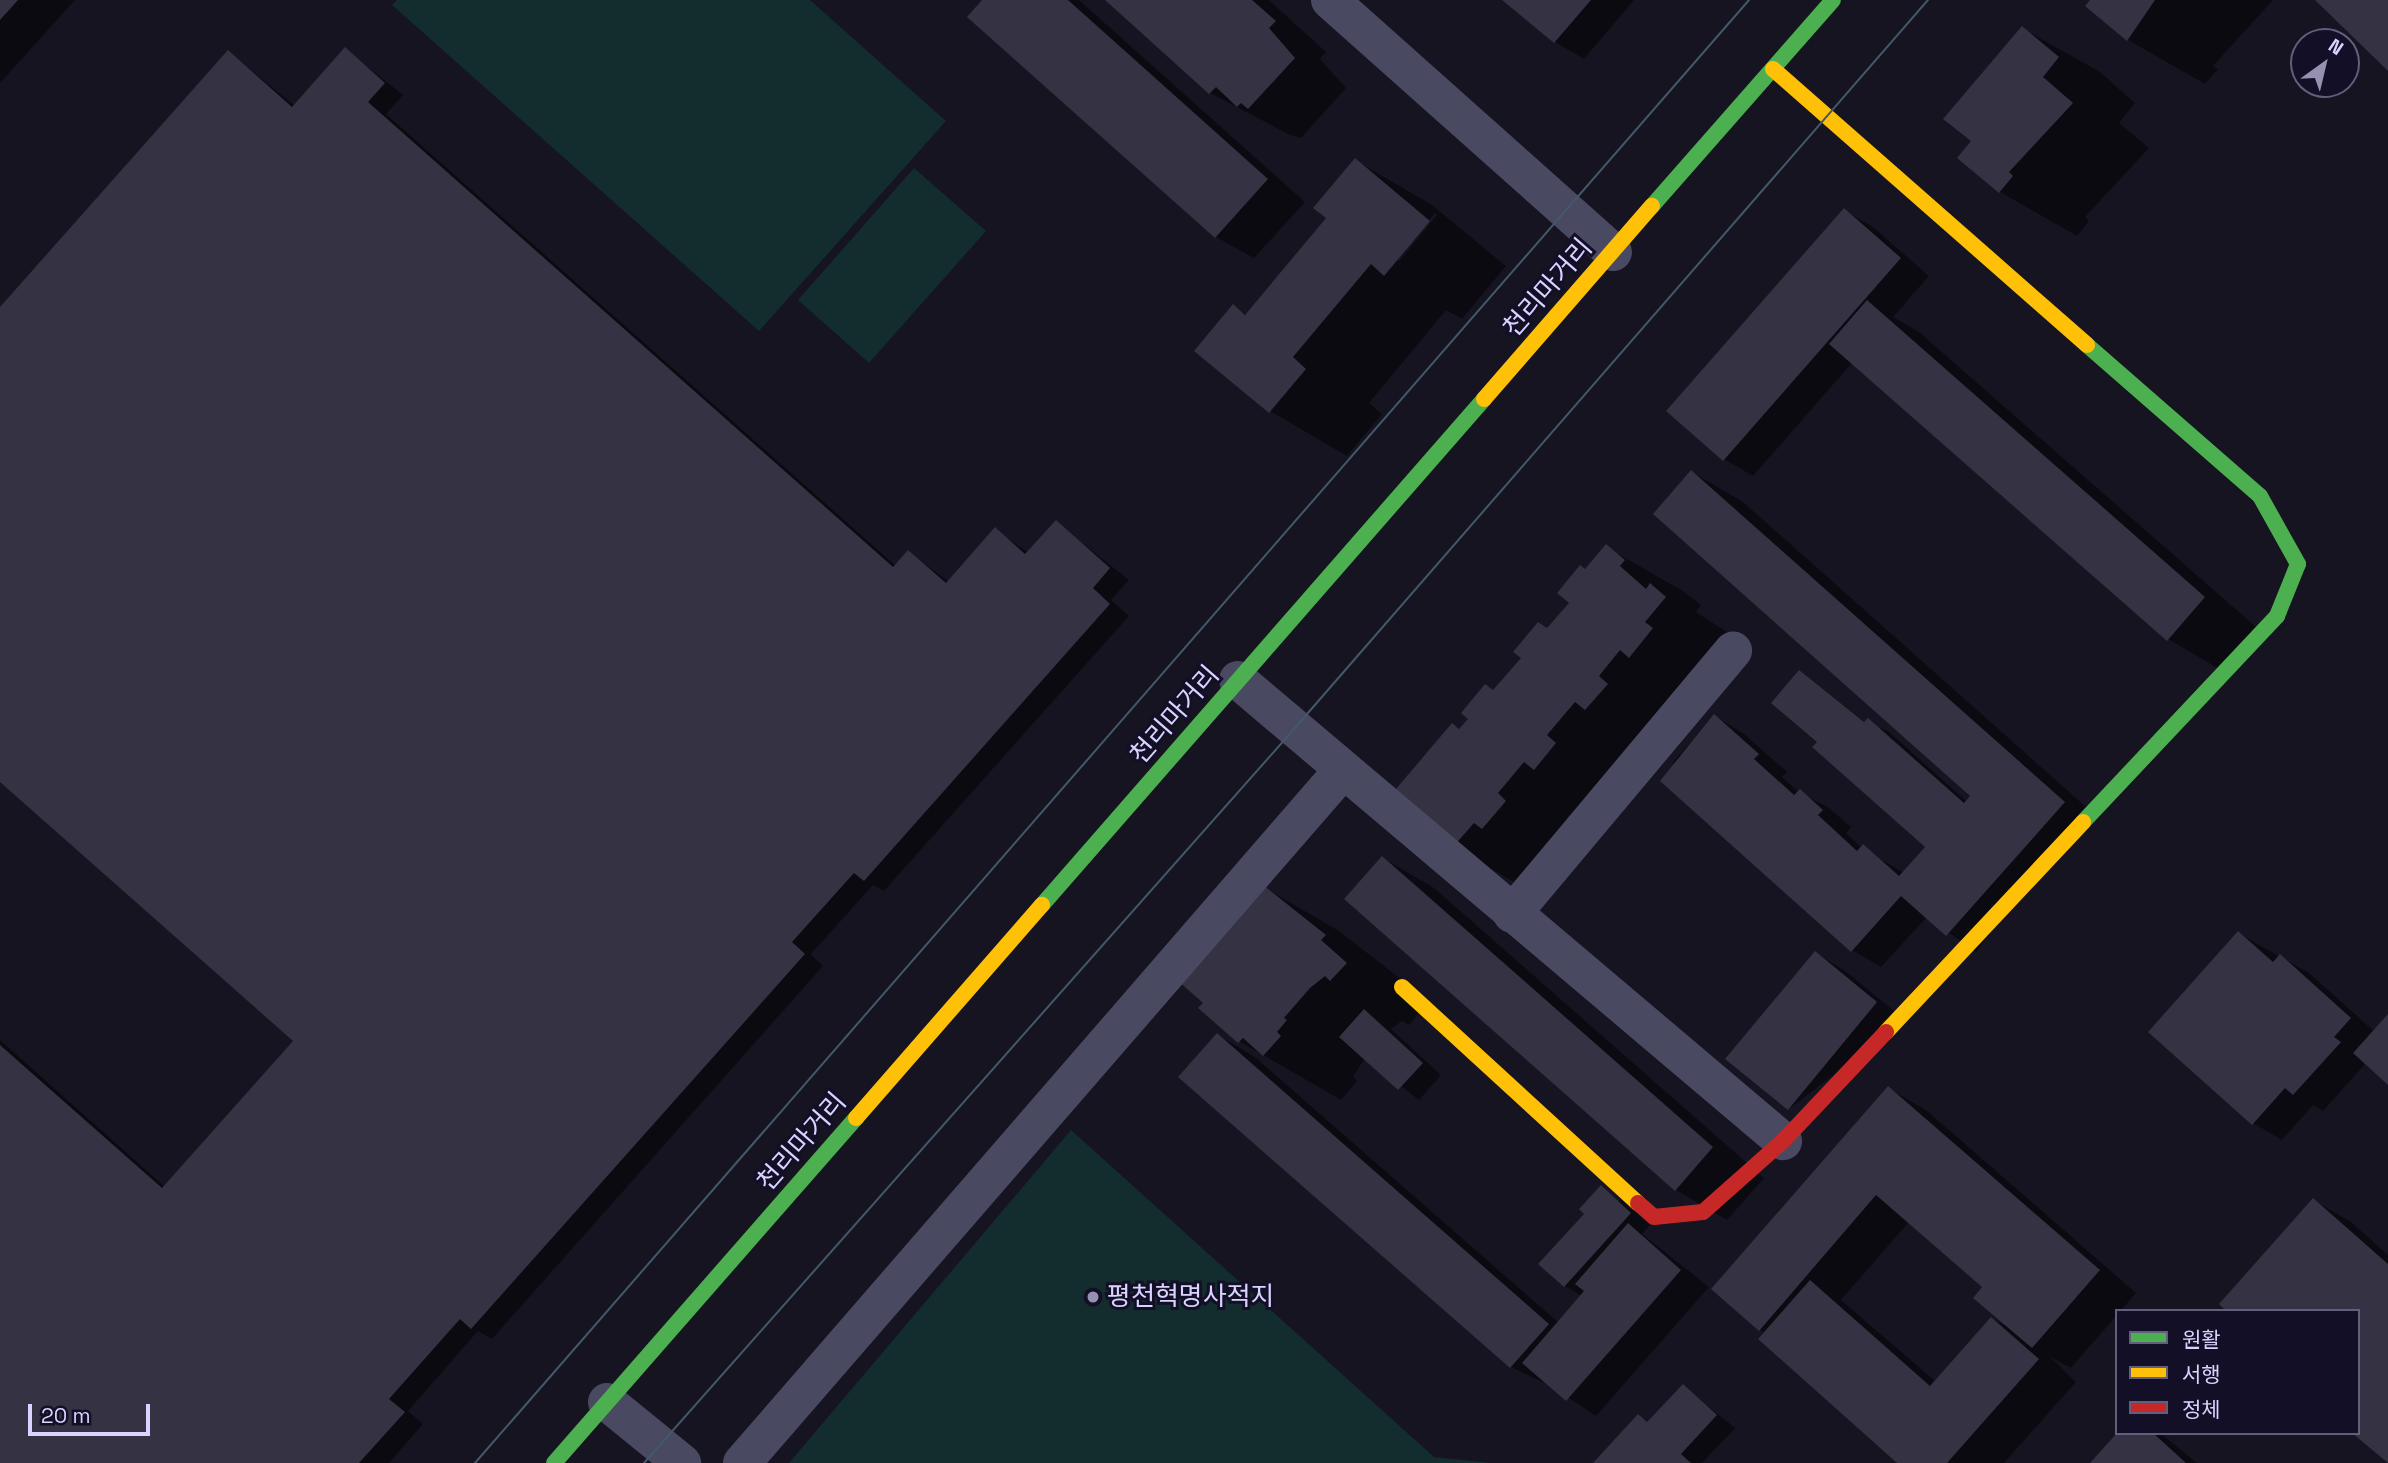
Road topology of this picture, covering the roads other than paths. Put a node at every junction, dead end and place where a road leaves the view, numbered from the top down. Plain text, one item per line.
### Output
1 (1331, 0) edge
2 (1833, 0) edge
3 (1773, 69) junction
4 (1613, 252) junction
5 (1733, 651) dead end
6 (1238, 680) junction
7 (1342, 771) junction
8 (1512, 914) junction
9 (1402, 987) dead end
10 (1783, 1141) junction
11 (607, 1402) junction
12 (554, 1463) edge
13 (682, 1463) edge
14 (742, 1463) edge

1 - 4 street
2 - 3 main road, 천리마거리
3 - 4 main road, 천리마거리
3 - 10 main road
4 - 6 main road, 천리마거리
5 - 8 street
6 - 7 street
6 - 11 main road, 천리마거리
7 - 8 street
7 - 14 street
8 - 10 street
9 - 10 main road
11 - 12 main road, 천리마거리
11 - 13 street

